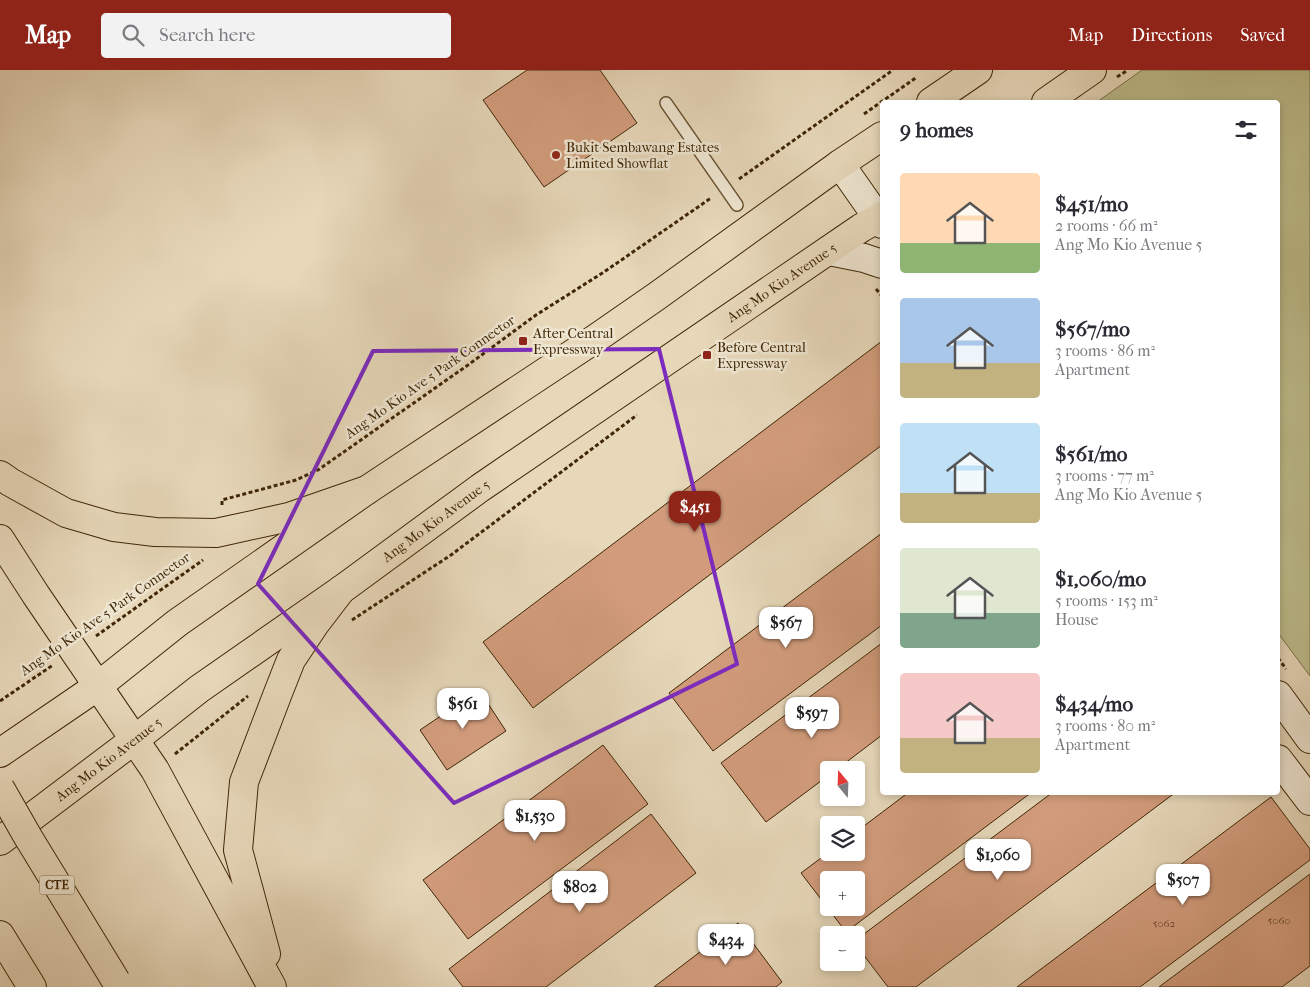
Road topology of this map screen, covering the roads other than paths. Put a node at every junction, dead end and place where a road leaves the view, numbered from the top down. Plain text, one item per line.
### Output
1 (978, 70) edge
2 (1092, 70) edge
3 (934, 100) edge
4 (1049, 100) edge
5 (666, 103) dead end
6 (880, 140) edge
7 (840, 164) junction
8 (737, 205) dead end
9 (880, 218) edge
10 (880, 219) edge
11 (829, 250) junction
12 (880, 263) edge
13 (0, 475) edge
14 (367, 490) junction
15 (0, 539) edge
16 (341, 590) junction
17 (98, 686) junction
18 (1280, 698) edge
19 (1310, 739) edge
20 (134, 740) junction
21 (0, 753) edge
22 (1280, 762) edge
23 (0, 788) edge
24 (1310, 801) edge
25 (0, 841) edge
26 (0, 935) edge
27 (118, 984) edge
28 (32, 987) edge
29 (273, 987) edge

1 - 3 main road
2 - 4 main road
5 - 8 lane
6 - 7 main road
7 - 9 street
7 - 14 main road
10 - 11 main road, Ang Mo Kio Avenue 5
11 - 12 street
11 - 16 main road, Ang Mo Kio Avenue 5
13 - 14 main road
14 - 17 main road
15 - 17 main road
16 - 20 main road, Ang Mo Kio Avenue 5
16 - 29 main road
17 - 20 main road
17 - 21 main road
18 - 19 street
20 - 25 main road, Ang Mo Kio Avenue 5
20 - 29 main road
22 - 24 street
23 - 27 main road, CTE, bridge
26 - 28 main road

